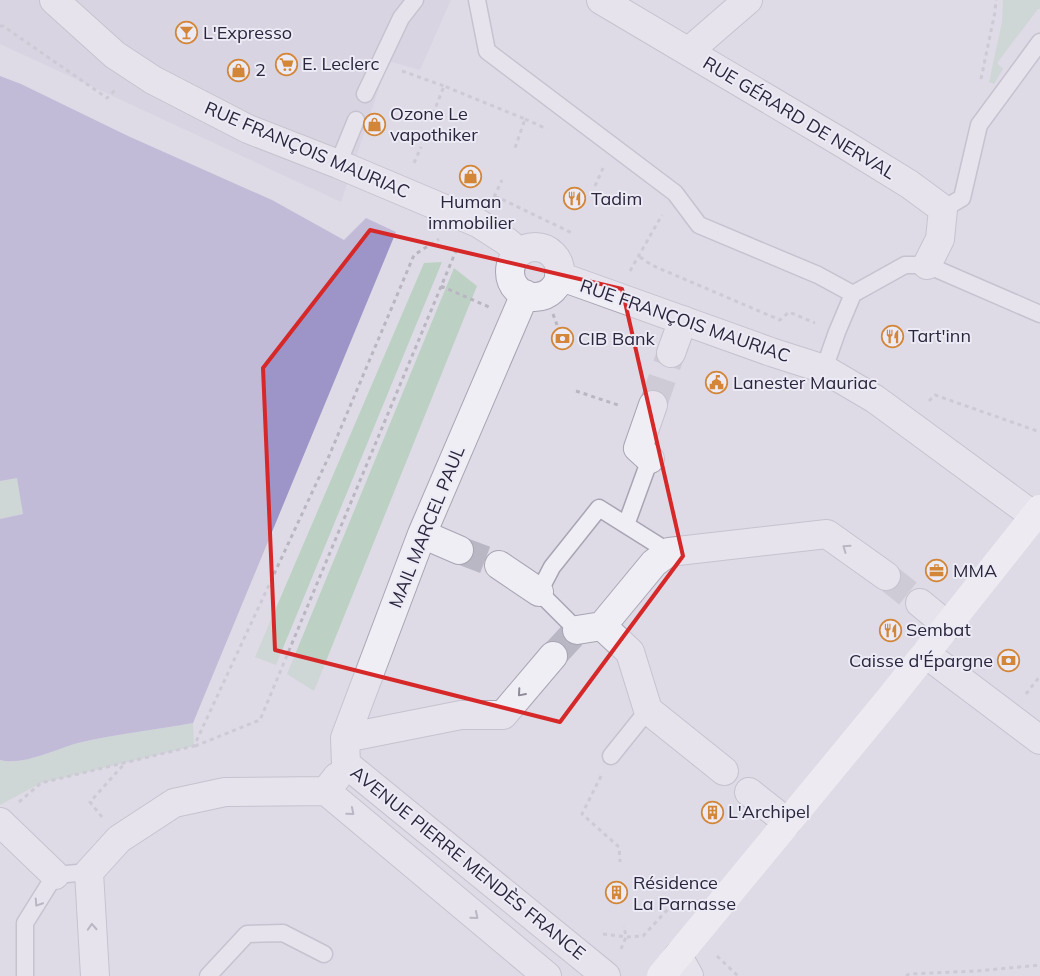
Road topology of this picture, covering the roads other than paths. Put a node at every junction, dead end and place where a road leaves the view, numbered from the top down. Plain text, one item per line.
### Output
1 (54, 0) edge
2 (415, 0) edge
3 (477, 0) edge
4 (601, 0) edge
5 (748, 0) edge
6 (1040, 42) edge
7 (689, 51) junction
8 (365, 94) dead end
9 (356, 120) dead end
10 (338, 164) junction
11 (943, 209) junction
12 (519, 252) junction
13 (927, 265) junction
14 (560, 276) junction
15 (525, 294) junction
16 (853, 294) junction
17 (1040, 314) edge
18 (684, 320) junction
19 (671, 354) tunnel mouth
20 (824, 369) junction
21 (651, 410) tunnel mouth
22 (650, 460) joint
23 (1037, 513) edge
24 (626, 525) junction
25 (422, 534) junction
26 (459, 550) tunnel mouth
27 (669, 552) junction
28 (499, 566) tunnel mouth
29 (886, 576) tunnel mouth
30 (539, 592) junction
31 (920, 603) tunnel mouth
32 (948, 626) junction
33 (590, 628) junction
34 (926, 654) junction
35 (553, 656) tunnel mouth
36 (648, 710) junction
37 (1040, 740) edge
38 (346, 751) junction
39 (611, 756) dead end
40 (724, 771) dead end
41 (326, 791) junction
42 (749, 792) dead end
43 (7, 814) edge
44 (787, 822) junction
45 (89, 872) junction
46 (55, 875) junction
47 (324, 954) dead end
48 (676, 969) edge
49 (25, 976) edge
50 (95, 976) edge
51 (208, 976) edge
52 (547, 976) edge
53 (606, 976) edge

1 - 10 street, RUE FRANÇOIS MAURIAC
2 - 8 lane
3 - 16 lane
4 - 7 street, RUE GÉRARD DE NERVAL
5 - 7 street
6 - 11 lane
7 - 11 street, RUE GÉRARD DE NERVAL
9 - 10 lane
10 - 12 street, RUE FRANÇOIS MAURIAC
11 - 13 street
12 - 14 street
12 - 15 street
13 - 16 lane
13 - 17 lane
14 - 15 street
14 - 18 street, RUE FRANÇOIS MAURIAC
15 - 25 street, MAIL MARCEL PAUL
16 - 20 lane
18 - 19 street
18 - 20 street, RUE FRANÇOIS MAURIAC
20 - 23 street, RUE FRANÇOIS MAURIAC
21 - 22 street
22 - 24 lane
23 - 32 street
24 - 27 lane
24 - 30 lane
25 - 26 street
25 - 38 street, MAIL MARCEL PAUL
29 -> 27 street
27 - 33 street
28 - 30 street
30 - 33 lane
31 - 32 street
32 - 34 street
33 - 36 street
34 - 37 street
34 - 44 street
35 -> 38 street
36 - 39 lane
36 - 40 street
38 - 41 street, AVENUE PIERRE MENDÈS FRANCE
38 - 53 street, AVENUE PIERRE MENDÈS FRANCE
41 - 45 street
41 -> 52 street, AVENUE PIERRE MENDÈS FRANCE
42 - 44 street
43 - 46 street
44 - 48 street
45 - 46 lane
50 -> 45 street
46 -> 49 lane
47 - 51 lane

